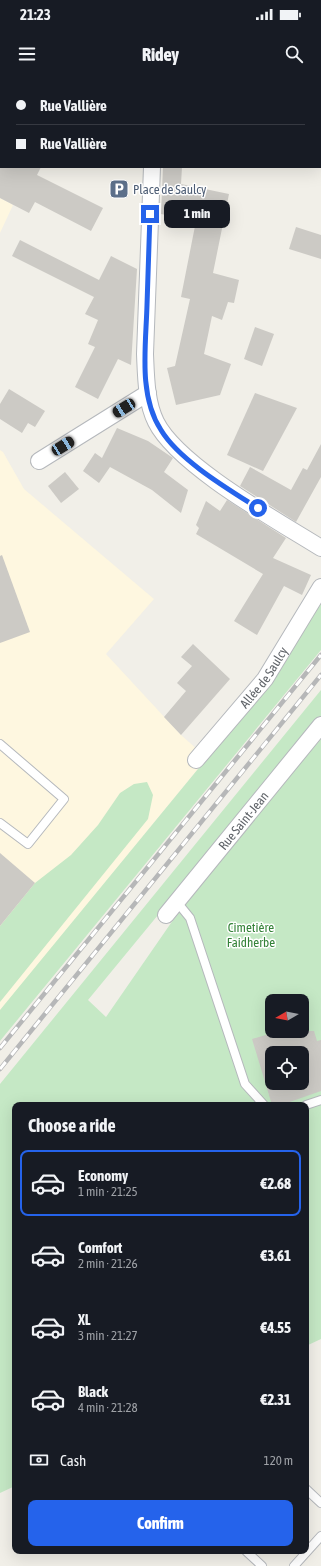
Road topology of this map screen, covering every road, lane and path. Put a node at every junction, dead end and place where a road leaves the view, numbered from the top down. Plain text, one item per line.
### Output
1 (152, 168) edge
2 (148, 393) junction
3 (39, 461) dead end
4 (321, 548) edge
5 (321, 587) edge
6 (321, 726) edge
7 (0, 744) edge
8 (196, 760) dead end
9 (0, 823) edge
10 (176, 902) junction
11 (166, 915) dead end
12 (321, 1100) edge
13 (261, 1102) edge
14 (309, 1104) edge
15 (309, 1492) edge
16 (321, 1503) edge
17 (321, 1536) edge
18 (309, 1549) edge
19 (249, 1554) edge
20 (305, 1554) edge
21 (262, 1566) edge
22 (294, 1566) edge

1 - 2 street
2 - 3 street
2 - 4 street
5 - 8 street, Allée de Saulcy
6 - 10 street, Rue Saint-Jean
7 - 9 lane
10 - 11 street, Rue Saint-Jean
10 - 13 lane
12 - 14 lane
15 - 16 lane
17 - 18 lane
19 - 21 lane
20 - 22 lane

